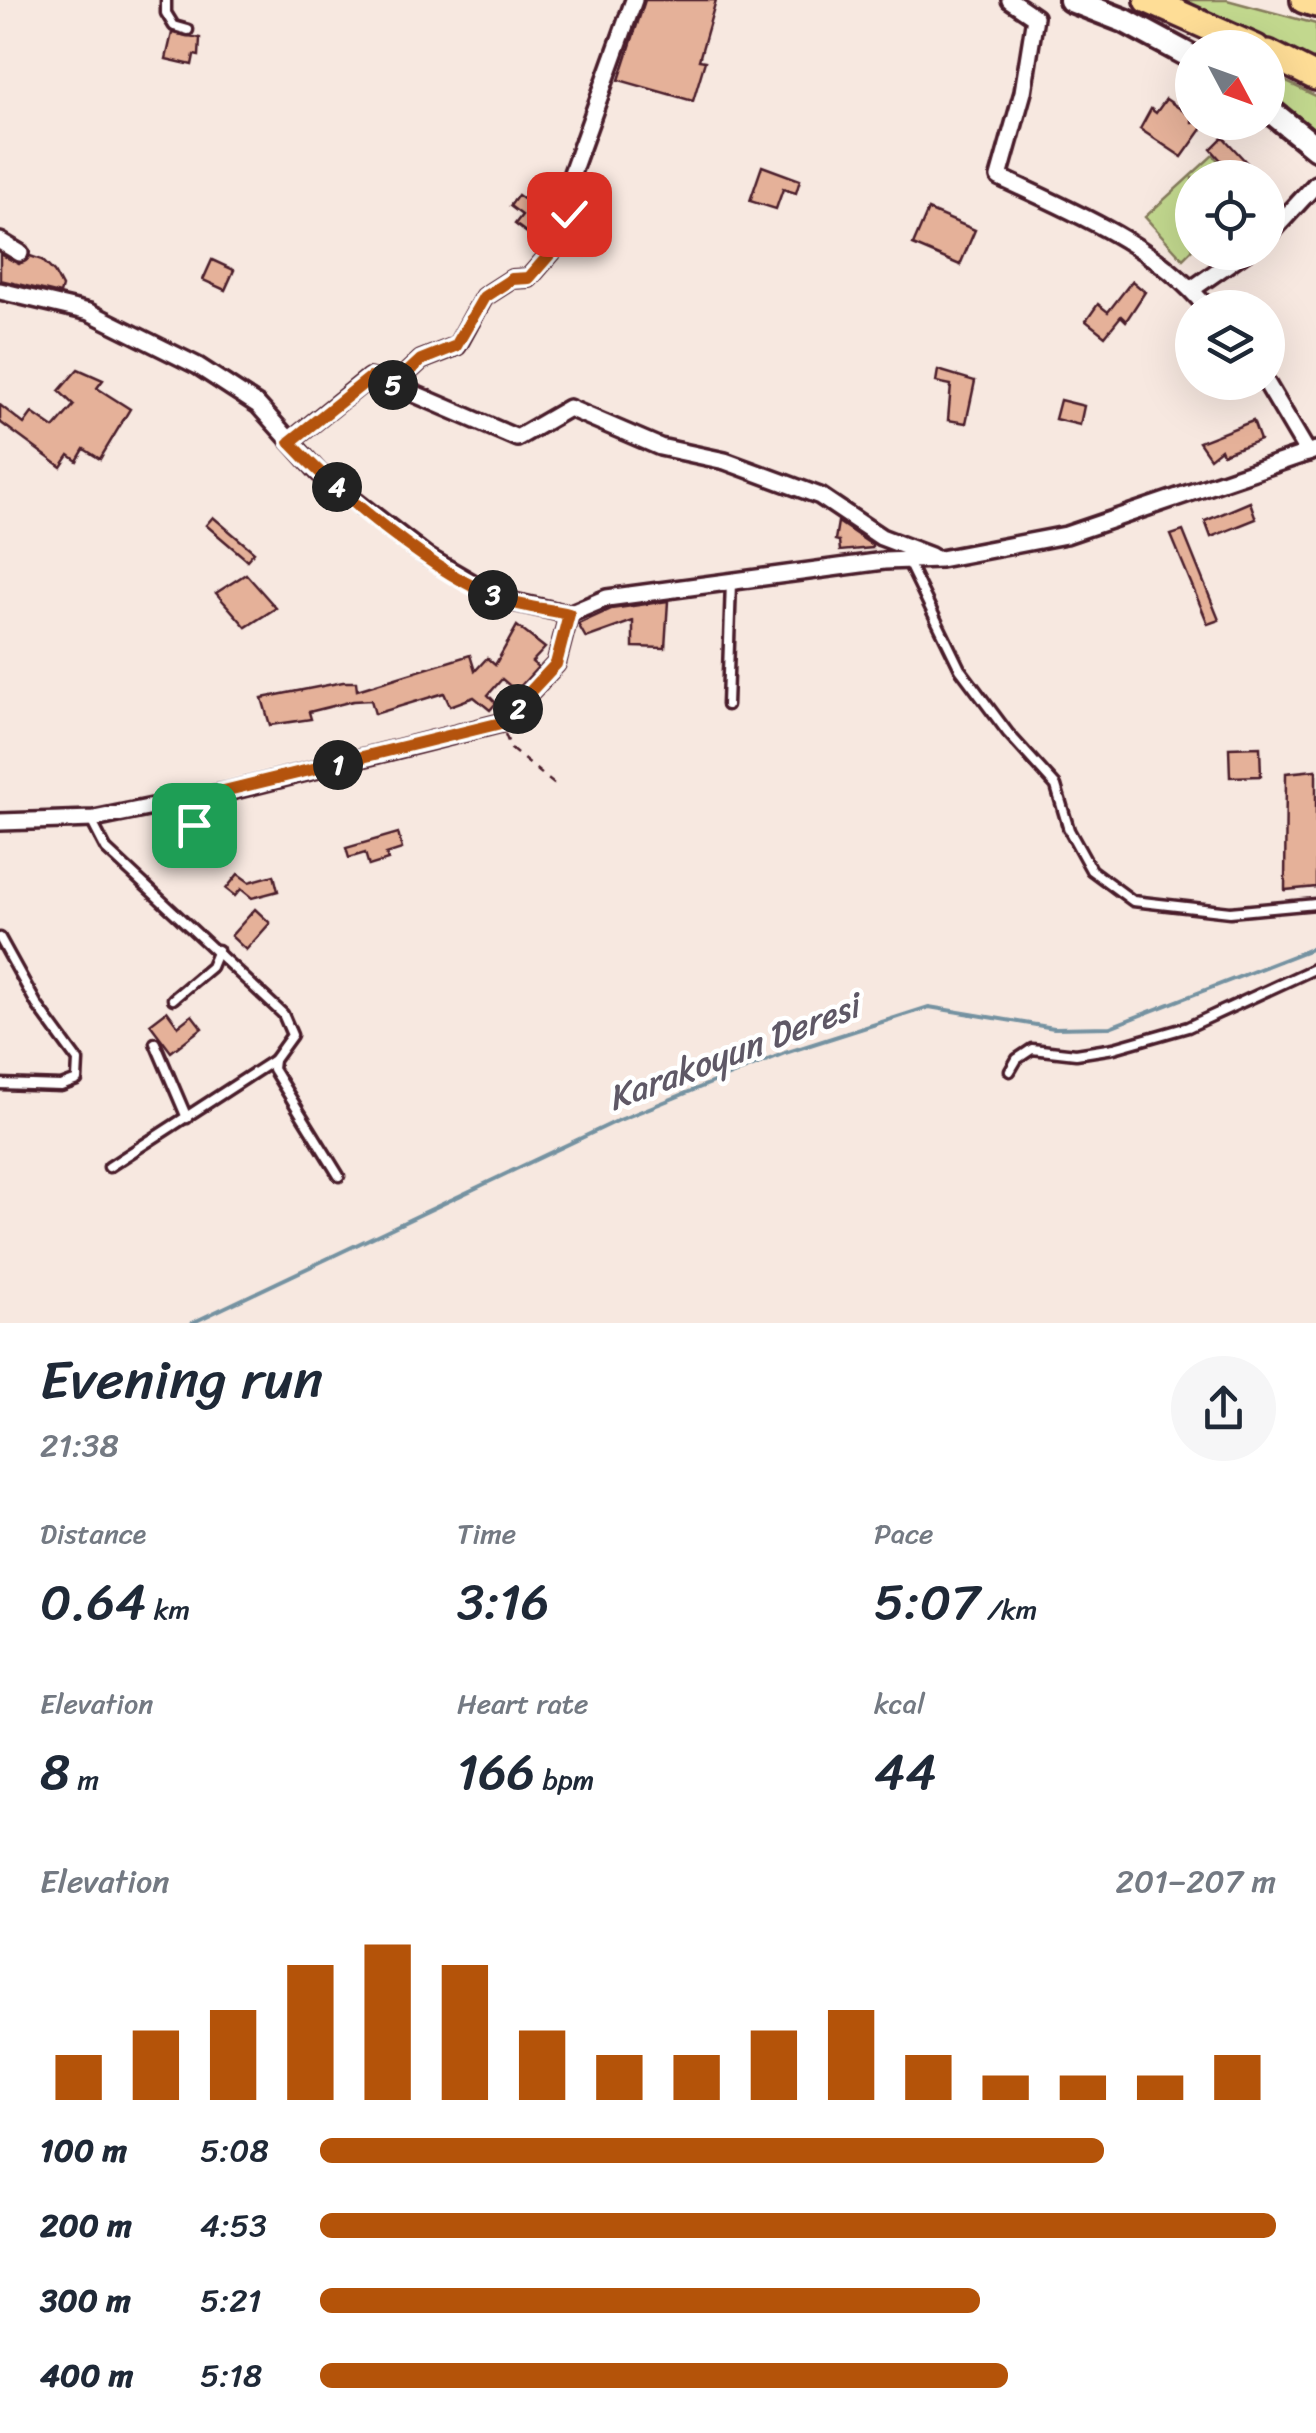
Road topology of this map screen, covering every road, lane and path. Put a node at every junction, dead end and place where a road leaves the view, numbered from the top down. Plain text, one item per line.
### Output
1 (166, 0) edge
2 (634, 0) edge
3 (1010, 0) edge
4 (1071, 0) edge
5 (1148, 0) edge
6 (1304, 0) edge
7 (1316, 4) edge
8 (188, 30) dead end
9 (1216, 30) edge
10 (1175, 48) edge
11 (1285, 61) edge
12 (1316, 76) edge
13 (1285, 122) edge
14 (1316, 148) edge
15 (1316, 184) edge
16 (1285, 218) edge
17 (0, 242) edge
18 (20, 253) dead end
19 (1219, 270) edge
20 (1192, 289) joint
21 (0, 291) edge
22 (394, 385) junction
23 (1278, 400) edge
24 (290, 442) junction
25 (1312, 452) edge
26 (940, 559) junction
27 (907, 560) junction
28 (731, 581) junction
29 (569, 614) junction
30 (727, 705) dead end
31 (501, 723) junction
32 (559, 788) dead end
33 (179, 802) junction
34 (91, 820) junction
35 (0, 822) edge
36 (224, 857) dead end
37 (1316, 904) edge
38 (0, 938) edge
39 (218, 950) junction
40 (1316, 968) edge
41 (173, 999) dead end
42 (155, 1043) dead end
43 (274, 1060) junction
44 (1010, 1071) dead end
45 (0, 1084) edge
46 (187, 1118) junction
47 (110, 1167) dead end
48 (339, 1176) dead end

1 - 8 lane
2 - 22 street
3 - 20 street
4 - 10 main road
5 - 9 main road
6 - 7 main road
11 - 12 main road
13 - 14 main road
15 - 16 street
17 - 18 street
19 - 20 street
21 - 24 street
22 - 24 street
22 - 26 street
23 - 25 street
24 - 29 street
25 - 26 street
26 - 27 street
27 - 28 street
27 - 37 lane
28 - 29 street
28 - 30 lane
29 - 31 street
31 - 32 path
31 - 33 street
33 - 34 street
33 - 36 path
34 - 35 street
34 - 39 lane
38 - 45 lane
39 - 41 lane
39 - 43 lane
40 - 44 lane
42 - 46 lane
43 - 46 lane
43 - 48 lane
46 - 47 lane

